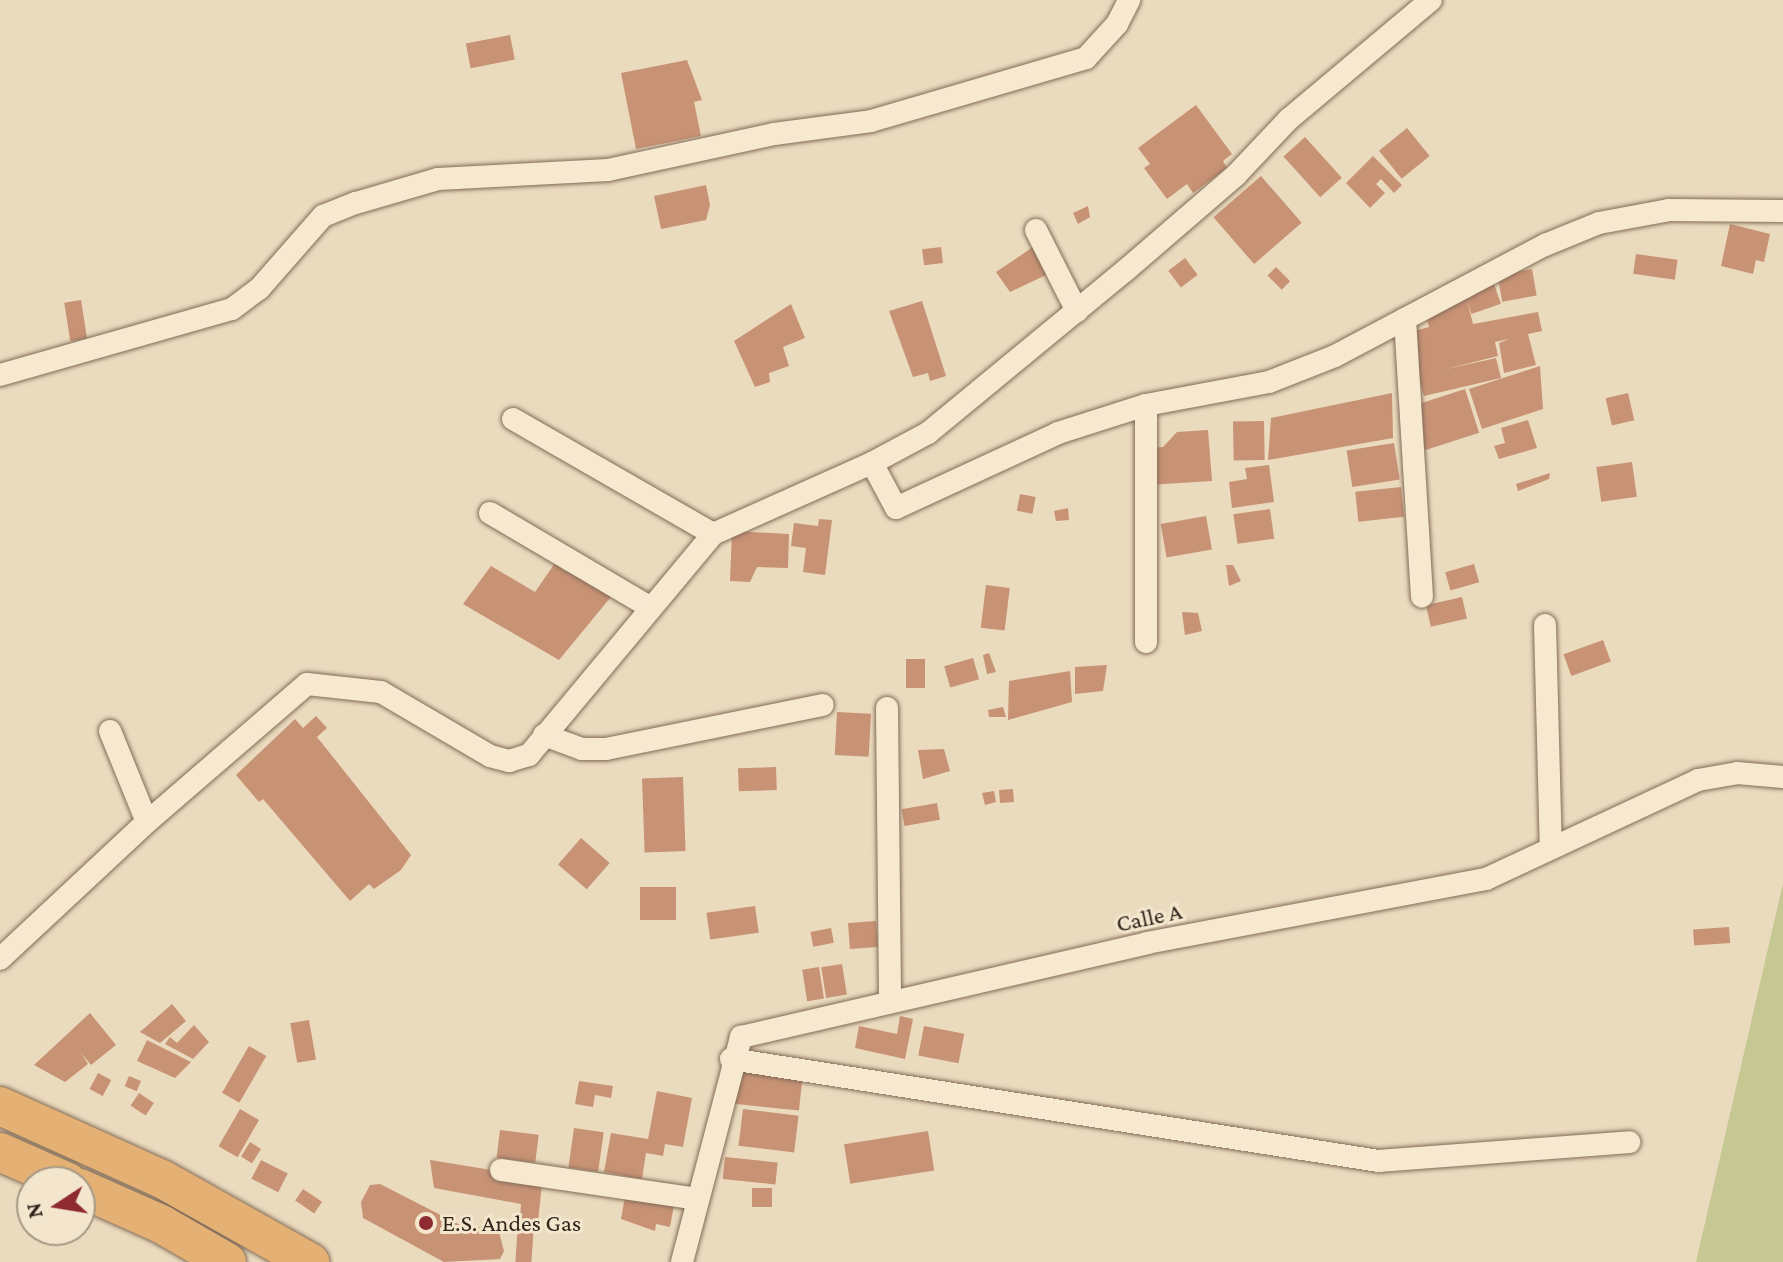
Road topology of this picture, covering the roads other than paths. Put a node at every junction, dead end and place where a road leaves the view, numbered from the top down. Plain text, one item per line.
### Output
1 (1129, 0) edge
2 (1431, 0) edge
3 (1783, 211) edge
4 (1036, 230) dead end
5 (1077, 311) junction
6 (1405, 319) junction
7 (0, 375) edge
8 (1146, 405) junction
9 (513, 419) dead end
10 (872, 463) junction
11 (490, 513) dead end
12 (713, 534) junction
13 (1422, 596) dead end
14 (648, 606) junction
15 (1545, 625) dead end
16 (1146, 642) dead end
17 (823, 705) dead end
18 (887, 708) dead end
19 (110, 731) dead end
20 (544, 735) junction
21 (1783, 777) edge
22 (147, 822) junction
23 (1551, 847) junction
24 (0, 959) edge
25 (890, 1000) junction
26 (731, 1059) junction
27 (0, 1106) edge
28 (1629, 1142) dead end
29 (0, 1152) edge
30 (32, 1166) edge
31 (501, 1170) dead end
32 (96, 1195) edge
33 (698, 1199) junction
34 (227, 1262) edge
35 (310, 1262) edge
36 (682, 1262) edge

1 - 7 street
2 - 5 street
3 - 6 street
4 - 5 street
5 - 10 street
6 - 8 street
6 - 13 street
8 - 10 street
8 - 16 street
9 - 12 street
10 - 12 street
11 - 14 street
12 - 14 street
14 - 20 street
15 - 23 street
17 - 20 street
18 - 25 street
19 - 22 street
20 - 22 street
21 - 23 street, Calle A
22 - 24 street
23 - 25 street, Calle A
25 - 26 street, Calle A
26 - 28 street
26 - 33 street, Calle A
27 - 35 highway
29 - 30 highway
31 - 33 street
32 - 34 highway
33 - 36 street, Calle A

